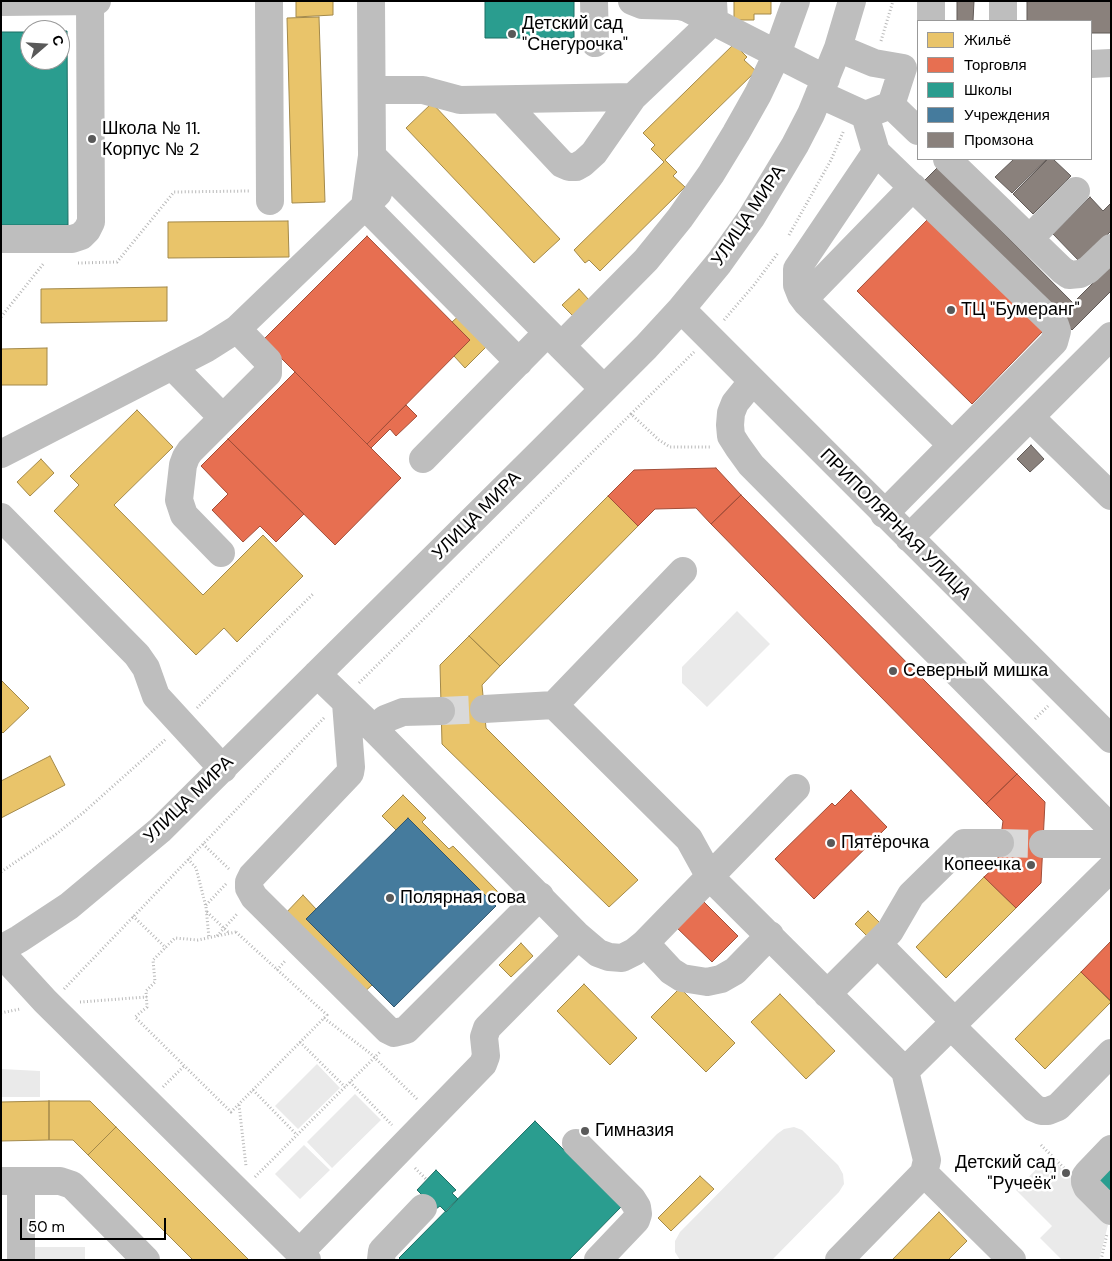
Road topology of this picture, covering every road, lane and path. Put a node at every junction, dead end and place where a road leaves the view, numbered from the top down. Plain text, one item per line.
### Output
1 (90, 1) edge
2 (97, 1) edge
3 (269, 1) edge
4 (371, 1) edge
5 (594, 1) edge
6 (632, 1) edge
7 (796, 1) edge
8 (852, 1) edge
9 (893, 1) edge
10 (931, 1) edge
11 (1003, 1) edge
12 (1, 2) edge
13 (713, 11) edge
14 (931, 20) edge
15 (1004, 20) edge
16 (595, 43) dead end
17 (838, 48) junction
18 (777, 54) junction
19 (874, 63) junction
20 (1111, 63) edge
21 (1092, 64) edge
22 (911, 68) edge
23 (823, 86) junction
24 (372, 90) junction
25 (632, 97) junction
26 (502, 100) junction
27 (891, 104) junction
28 (860, 112) junction
29 (917, 130) edge
30 (876, 152) junction
31 (372, 156) junction
32 (948, 160) edge
33 (394, 178) junction
34 (913, 188) junction
35 (1076, 191) dead end
36 (270, 196) joint
37 (365, 206) junction
38 (788, 237) dead end
39 (1030, 238) junction
40 (1, 239) edge
41 (1111, 248) edge
42 (779, 251) dead end
43 (52, 263) dead end
44 (71, 263) dead end
45 (804, 299) junction
46 (681, 309) junction
47 (1, 317) edge
48 (237, 329) junction
49 (708, 337) junction
50 (554, 340) junction
51 (1107, 344) edge
52 (519, 362) junction
53 (172, 366) junction
54 (752, 382) junction
55 (604, 389) junction
56 (631, 414) junction
57 (1030, 416) junction
58 (223, 418) junction
59 (952, 445) junction
60 (738, 447) junction
61 (1, 454) edge
62 (423, 459) dead end
63 (1107, 486) edge
64 (884, 514) junction
65 (1, 517) edge
66 (909, 538) junction
67 (221, 552) dead end
68 (683, 571) dead end
69 (317, 674) junction
70 (344, 701) junction
71 (554, 705) junction
72 (484, 709) tunnel mouth
73 (441, 711) tunnel mouth
74 (374, 729) junction
75 (1111, 739) edge
76 (223, 769) junction
77 (796, 788) dead end
78 (1111, 828) edge
79 (1000, 843) tunnel mouth
80 (203, 844) junction
81 (1043, 844) tunnel mouth
82 (1111, 844) edge
83 (188, 858) junction
84 (1111, 868) edge
85 (710, 877) junction
86 (252, 893) junction
87 (540, 896) junction
88 (207, 912) junction
89 (133, 916) junction
90 (224, 928) junction
91 (230, 933) junction
92 (216, 936) junction
93 (578, 936) junction
94 (770, 936) junction
95 (209, 938) junction
96 (644, 943) junction
97 (878, 944) junction
98 (166, 948) junction
99 (1, 949) edge
100 (1, 953) edge
101 (827, 994) junction
102 (147, 997) junction
103 (45, 1000) junction
104 (78, 1002) dead end
105 (1, 1013) edge
106 (324, 1018) junction
107 (953, 1024) junction
108 (300, 1042) junction
109 (386, 1047) dead end
110 (1111, 1053) edge
111 (375, 1058) junction
112 (184, 1066) junction
113 (905, 1071) junction
114 (350, 1082) junction
115 (345, 1087) junction
116 (253, 1090) junction
117 (148, 1102) junction
118 (239, 1104) junction
119 (433, 1116) junction
120 (397, 1130) dead end
121 (297, 1135) junction
122 (576, 1143) dead end
123 (1111, 1149) edge
124 (924, 1172) junction
125 (11, 1181) edge
126 (244, 1188) junction
127 (423, 1208) dead end
128 (11, 1210) edge
129 (1110, 1220) edge
130 (310, 1253) edge
131 (21, 1260) edge
132 (146, 1260) edge
133 (381, 1260) edge
134 (598, 1260) edge
135 (839, 1260) edge
136 (1012, 1260) edge
137 (1101, 1260) edge

1 - 2 street
1 - 12 street
1 - 40 street
3 - 36 street
4 - 24 street
5 - 16 street
6 - 13 street
7 - 18 street
8 - 17 street, УЛИЦА МИРА
9 - 19 path
10 - 14 street
11 - 15 street
13 - 18 street
13 - 25 street
17 - 19 street
17 - 23 street, УЛИЦА МИРА
18 - 23 street
18 - 50 street
19 - 22 street
20 - 21 street
22 - 27 street
23 - 28 street
23 - 46 street, УЛИЦА МИРА
24 - 26 street
24 - 31 street
25 - 26 street
25 - 26 street
27 - 28 street
27 - 29 street
28 - 30 street
28 - 38 path
30 - 34 street
30 - 45 street
31 - 33 street
31 - 37 street
32 - 39 street
33 - 37 street
33 - 50 street
34 - 45 street
34 - 59 street
35 - 39 street
36 - 44 path
37 - 48 street
37 - 52 street
39 - 41 street
42 - 49 path
43 - 47 path
45 - 59 street
46 - 49 street, ПРИПОЛЯРНАЯ УЛИЦА
46 - 55 street, УЛИЦА МИРА
48 - 53 street
48 - 58 street
49 - 54 street, ПРИПОЛЯРНАЯ УЛИЦА
49 - 56 path
50 - 52 street
50 - 55 street
51 - 57 street
52 - 62 street
53 - 58 street
53 - 61 street
54 - 60 street
54 - 64 street, ПРИПОЛЯРНАЯ УЛИЦА
55 - 69 street, УЛИЦА МИРА
56 - 60 path
56 - 70 path
57 - 63 street
57 - 66 street
58 - 67 street
59 - 64 street
60 - 78 street
64 - 66 street, ПРИПОЛЯРНАЯ УЛИЦА
65 - 76 street
66 - 75 street, ПРИПОЛЯРНАЯ УЛИЦА
68 - 71 street
69 - 70 street
69 - 76 street, УЛИЦА МИРА
70 - 74 street
70 - 80 path
70 - 86 street
71 - 72 street
71 - 85 street
73 - 74 street
74 - 87 street
76 - 99 street, УЛИЦА МИРА
77 - 85 street
79 - 97 street
80 - 83 path
80 - 86 path
81 - 82 street
83 - 88 path
83 - 89 path
84 - 107 street
85 - 94 street
85 - 96 street
86 - 87 street
86 - 90 path
87 - 93 street
88 - 90 path
88 - 95 path
89 - 98 path
89 - 103 path
90 - 91 path
90 - 92 path
91 - 92 path
91 - 106 path
92 - 95 path
93 - 96 street
93 - 119 street
94 - 96 street
94 - 101 street
95 - 98 path
97 - 101 street
97 - 107 street
98 - 102 path
100 - 103 street
101 - 113 street
102 - 104 path
102 - 112 path
103 - 105 path
103 - 117 street
106 - 108 path
106 - 111 path
107 - 110 street
107 - 113 street
108 - 115 path
108 - 116 path
109 - 111 path
111 - 114 path
111 - 119 path
112 - 117 path
112 - 118 path
113 - 124 street
114 - 115 path
114 - 120 path
115 - 121 path
116 - 118 path
116 - 121 path
117 - 126 street
118 - 126 path
119 - 130 street
121 - 126 path
122 - 134 street
123 - 129 street
124 - 135 street
124 - 136 street
125 - 128 street
125 - 132 street
126 - 130 street
127 - 133 street
128 - 131 street
129 - 137 path

